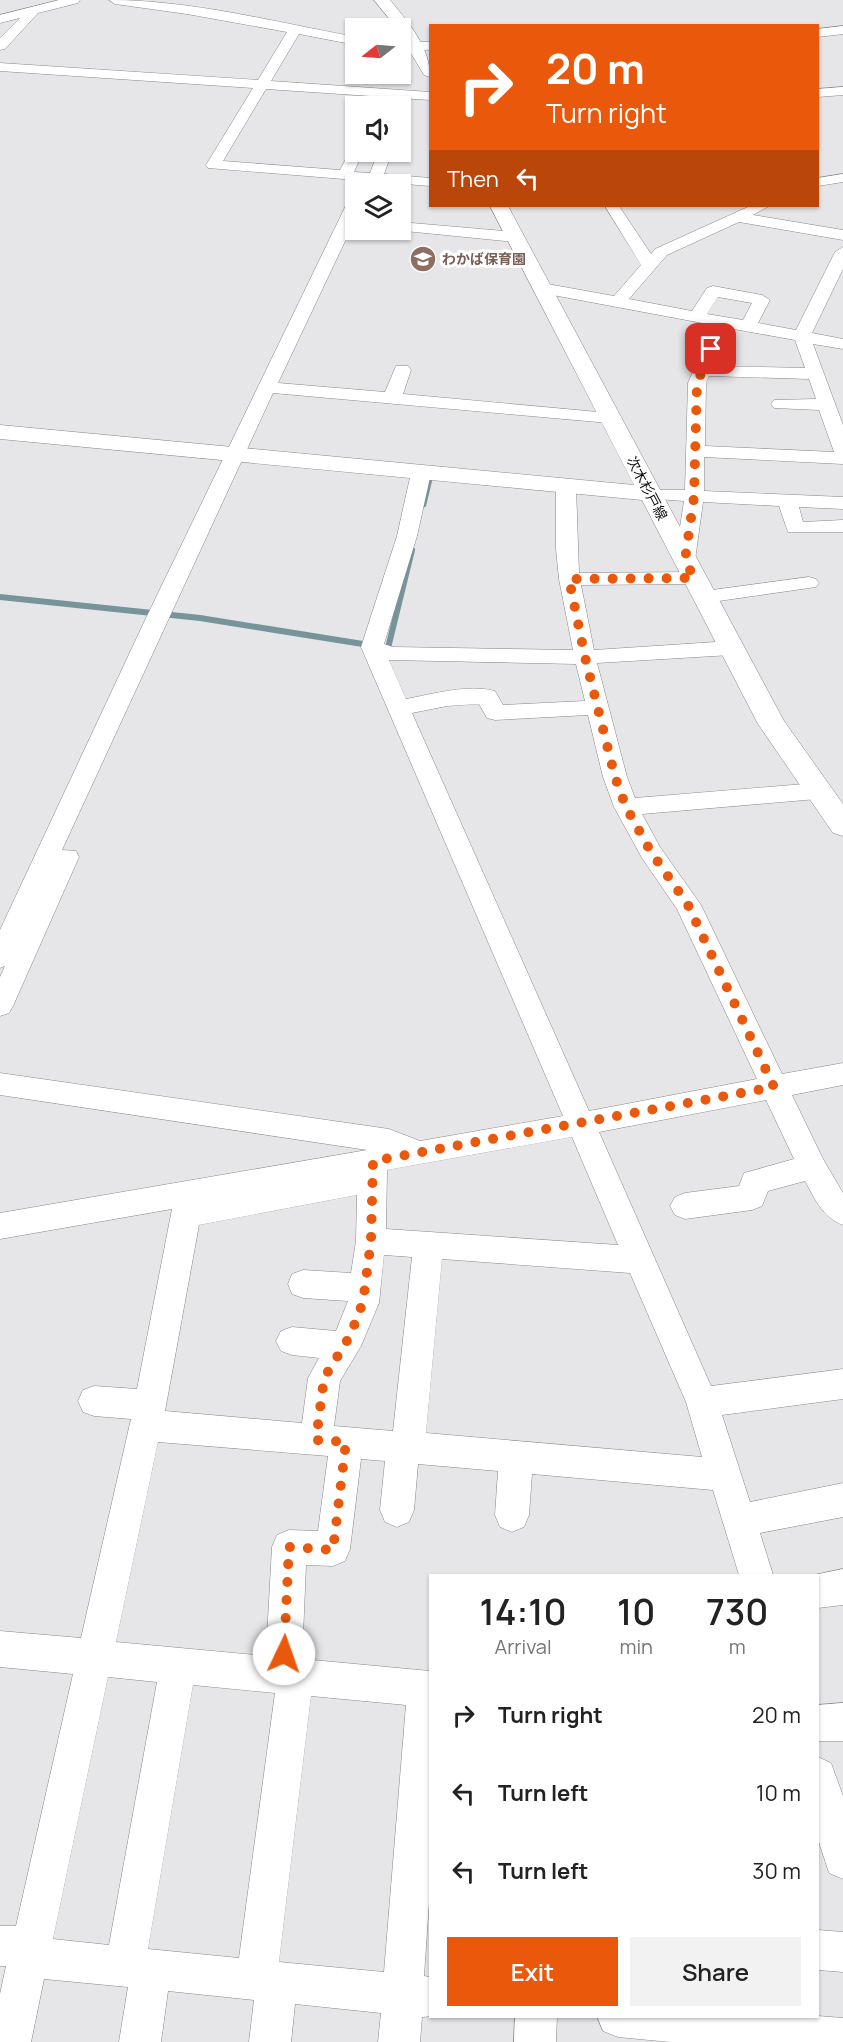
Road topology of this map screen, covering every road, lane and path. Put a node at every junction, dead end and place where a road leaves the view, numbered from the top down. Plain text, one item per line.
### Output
1 (74, 0) edge
2 (115, 0) edge
3 (382, 0) edge
4 (11, 1) edge
5 (56, 4) junction
6 (34, 10) junction
7 (0, 19) edge
8 (295, 30) junction
9 (843, 30) edge
10 (819, 33) edge
11 (345, 39) edge
12 (0, 46) edge
13 (416, 46) edge
14 (107, 59) dead end
15 (0, 69) edge
16 (429, 70) edge
17 (95, 74) junction
18 (261, 87) junction
19 (843, 91) edge
20 (819, 93) edge
21 (429, 98) edge
22 (345, 175) edge
23 (843, 178) edge
24 (411, 181) edge
25 (429, 182) edge
26 (819, 182) edge
27 (613, 207) edge
28 (759, 207) edge
29 (736, 217) junction
30 (500, 219) edge
31 (411, 226) edge
32 (345, 228) edge
33 (843, 235) edge
34 (843, 252) edge
35 (649, 264) junction
36 (542, 288) junction
37 (619, 301) junction
38 (698, 315) junction
39 (723, 320) junction
40 (749, 325) junction
41 (802, 336) junction
42 (843, 344) edge
43 (711, 349) junction
44 (734, 349) dead end
45 (402, 370) dead end
46 (702, 371) junction
47 (814, 374) junction
48 (268, 387) junction
49 (392, 399) junction
50 (780, 404) dead end
51 (826, 405) junction
52 (609, 418) junction
53 (0, 432) edge
54 (695, 451) junction
55 (843, 451) edge
56 (243, 454) junction
57 (843, 458) edge
58 (421, 472) junction
59 (566, 487) junction
60 (651, 494) junction
61 (694, 497) junction
62 (787, 501) junction
63 (843, 503) edge
64 (843, 526) edge
65 (695, 578) junction
66 (569, 579) junction
67 (809, 583) dead end
68 (372, 647) junction
69 (731, 648) junction
70 (585, 657) junction
71 (598, 707) junction
72 (398, 708) junction
73 (817, 791) junction
74 (626, 807) junction
75 (843, 826) edge
76 (0, 958) edge
77 (0, 1006) edge
78 (843, 1074) edge
79 (0, 1084) edge
80 (774, 1087) junction
81 (582, 1124) junction
82 (418, 1153) junction
83 (812, 1167) junction
84 (373, 1171) junction
85 (188, 1204) junction
86 (685, 1206) dead end
87 (843, 1212) edge
88 (0, 1226) edge
89 (371, 1241) junction
90 (428, 1244) junction
91 (641, 1260) junction
92 (303, 1284) dead end
93 (365, 1288) junction
94 (292, 1341) dead end
95 (344, 1346) junction
96 (843, 1384) edge
97 (94, 1401) dead end
98 (702, 1402) junction
99 (148, 1415) junction
100 (331, 1441) junction
101 (406, 1447) junction
102 (516, 1457) junction
103 (725, 1475) junction
104 (843, 1500) edge
105 (397, 1510) dead end
106 (512, 1515) dead end
107 (739, 1521) junction
108 (756, 1574) edge
109 (843, 1587) edge
110 (819, 1591) edge
111 (0, 1649) edge
112 (93, 1659) junction
113 (178, 1667) junction
114 (289, 1676) junction
115 (428, 1689) edge
116 (843, 1722) edge
117 (819, 1723) edge
118 (819, 1784) edge
119 (823, 1814) edge
120 (843, 1859) edge
121 (20, 1949) edge
122 (819, 1950) edge
123 (843, 1952) edge
124 (138, 1968) junction
125 (267, 1981) junction
126 (417, 1996) edge
127 (536, 2018) edge
128 (635, 2018) edge
129 (682, 2032) edge
130 (843, 2039) edge
131 (10, 2042) edge
132 (140, 2042) edge
133 (270, 2042) edge
134 (399, 2042) edge
135 (535, 2042) edge

1 - 5 street
2 - 8 street
3 - 13 main road
4 - 5 street
5 - 6 street
6 - 7 street
6 - 12 street
8 - 11 street
8 - 18 street
9 - 10 street
13 - 16 main road
14 - 17 street
15 - 17 street
15 - 18 street
17 - 18 street
18 - 21 street
18 - 22 street
19 - 20 street
23 - 26 street
24 - 25 street
27 - 35 street
28 - 29 street
29 - 33 street
29 - 35 street
30 - 31 street
30 - 36 main road, 次木杉戸線
32 - 48 street
34 - 41 street
35 - 37 street
36 - 37 street
36 - 52 main road, 次木杉戸線
37 - 38 street
38 - 39 street
38 - 40 street
39 - 40 street
39 - 43 street
40 - 41 street
41 - 42 street
41 - 47 street
43 - 44 street
43 - 46 street
45 - 49 street
46 - 47 street
46 - 54 street
47 - 51 street
48 - 49 street
48 - 56 street
49 - 52 street
50 - 51 street
51 - 55 street
52 - 60 main road, 次木杉戸線
53 - 56 main road
54 - 57 street
54 - 61 street
56 - 58 main road
56 - 76 street
56 - 77 street
58 - 59 main road
58 - 68 street
59 - 60 main road
59 - 66 street
60 - 61 street
60 - 65 main road, 次木杉戸線
61 - 62 street
61 - 65 street
62 - 63 street
62 - 64 street
65 - 66 street
65 - 67 street
65 - 69 main road, 次木杉戸線
66 - 70 street
68 - 70 street
68 - 72 street
69 - 70 street
69 - 73 main road, 次木杉戸線
70 - 71 street
71 - 72 street
71 - 74 street
72 - 81 street
73 - 74 street
73 - 75 main road, 次木杉戸線
74 - 80 street
78 - 80 street
79 - 82 street
80 - 81 street
80 - 83 street
81 - 82 street
81 - 91 street
82 - 84 street
83 - 86 street
83 - 87 street
84 - 85 street
84 - 89 street
85 - 88 street
85 - 99 street
89 - 90 street
89 - 93 street
90 - 91 street
90 - 101 street
91 - 98 street
92 - 93 street
93 - 95 street
94 - 95 street
95 - 100 street
96 - 98 street
97 - 99 street
98 - 103 street
99 - 100 street
99 - 112 street
100 - 101 street
100 - 114 street
101 - 102 street
101 - 105 street
102 - 103 street
102 - 106 street
103 - 107 street
104 - 107 street
107 - 108 street
109 - 110 street
111 - 112 street
112 - 113 street
112 - 121 street
113 - 114 street
113 - 124 street
114 - 115 street
114 - 125 street
115 - 126 street
116 - 117 street
118 - 119 street
119 - 120 street
121 - 124 street
121 - 131 street
122 - 123 street
124 - 125 street
124 - 132 street
125 - 126 street
125 - 133 street
126 - 134 street
127 - 135 street
128 - 129 street
129 - 130 street

